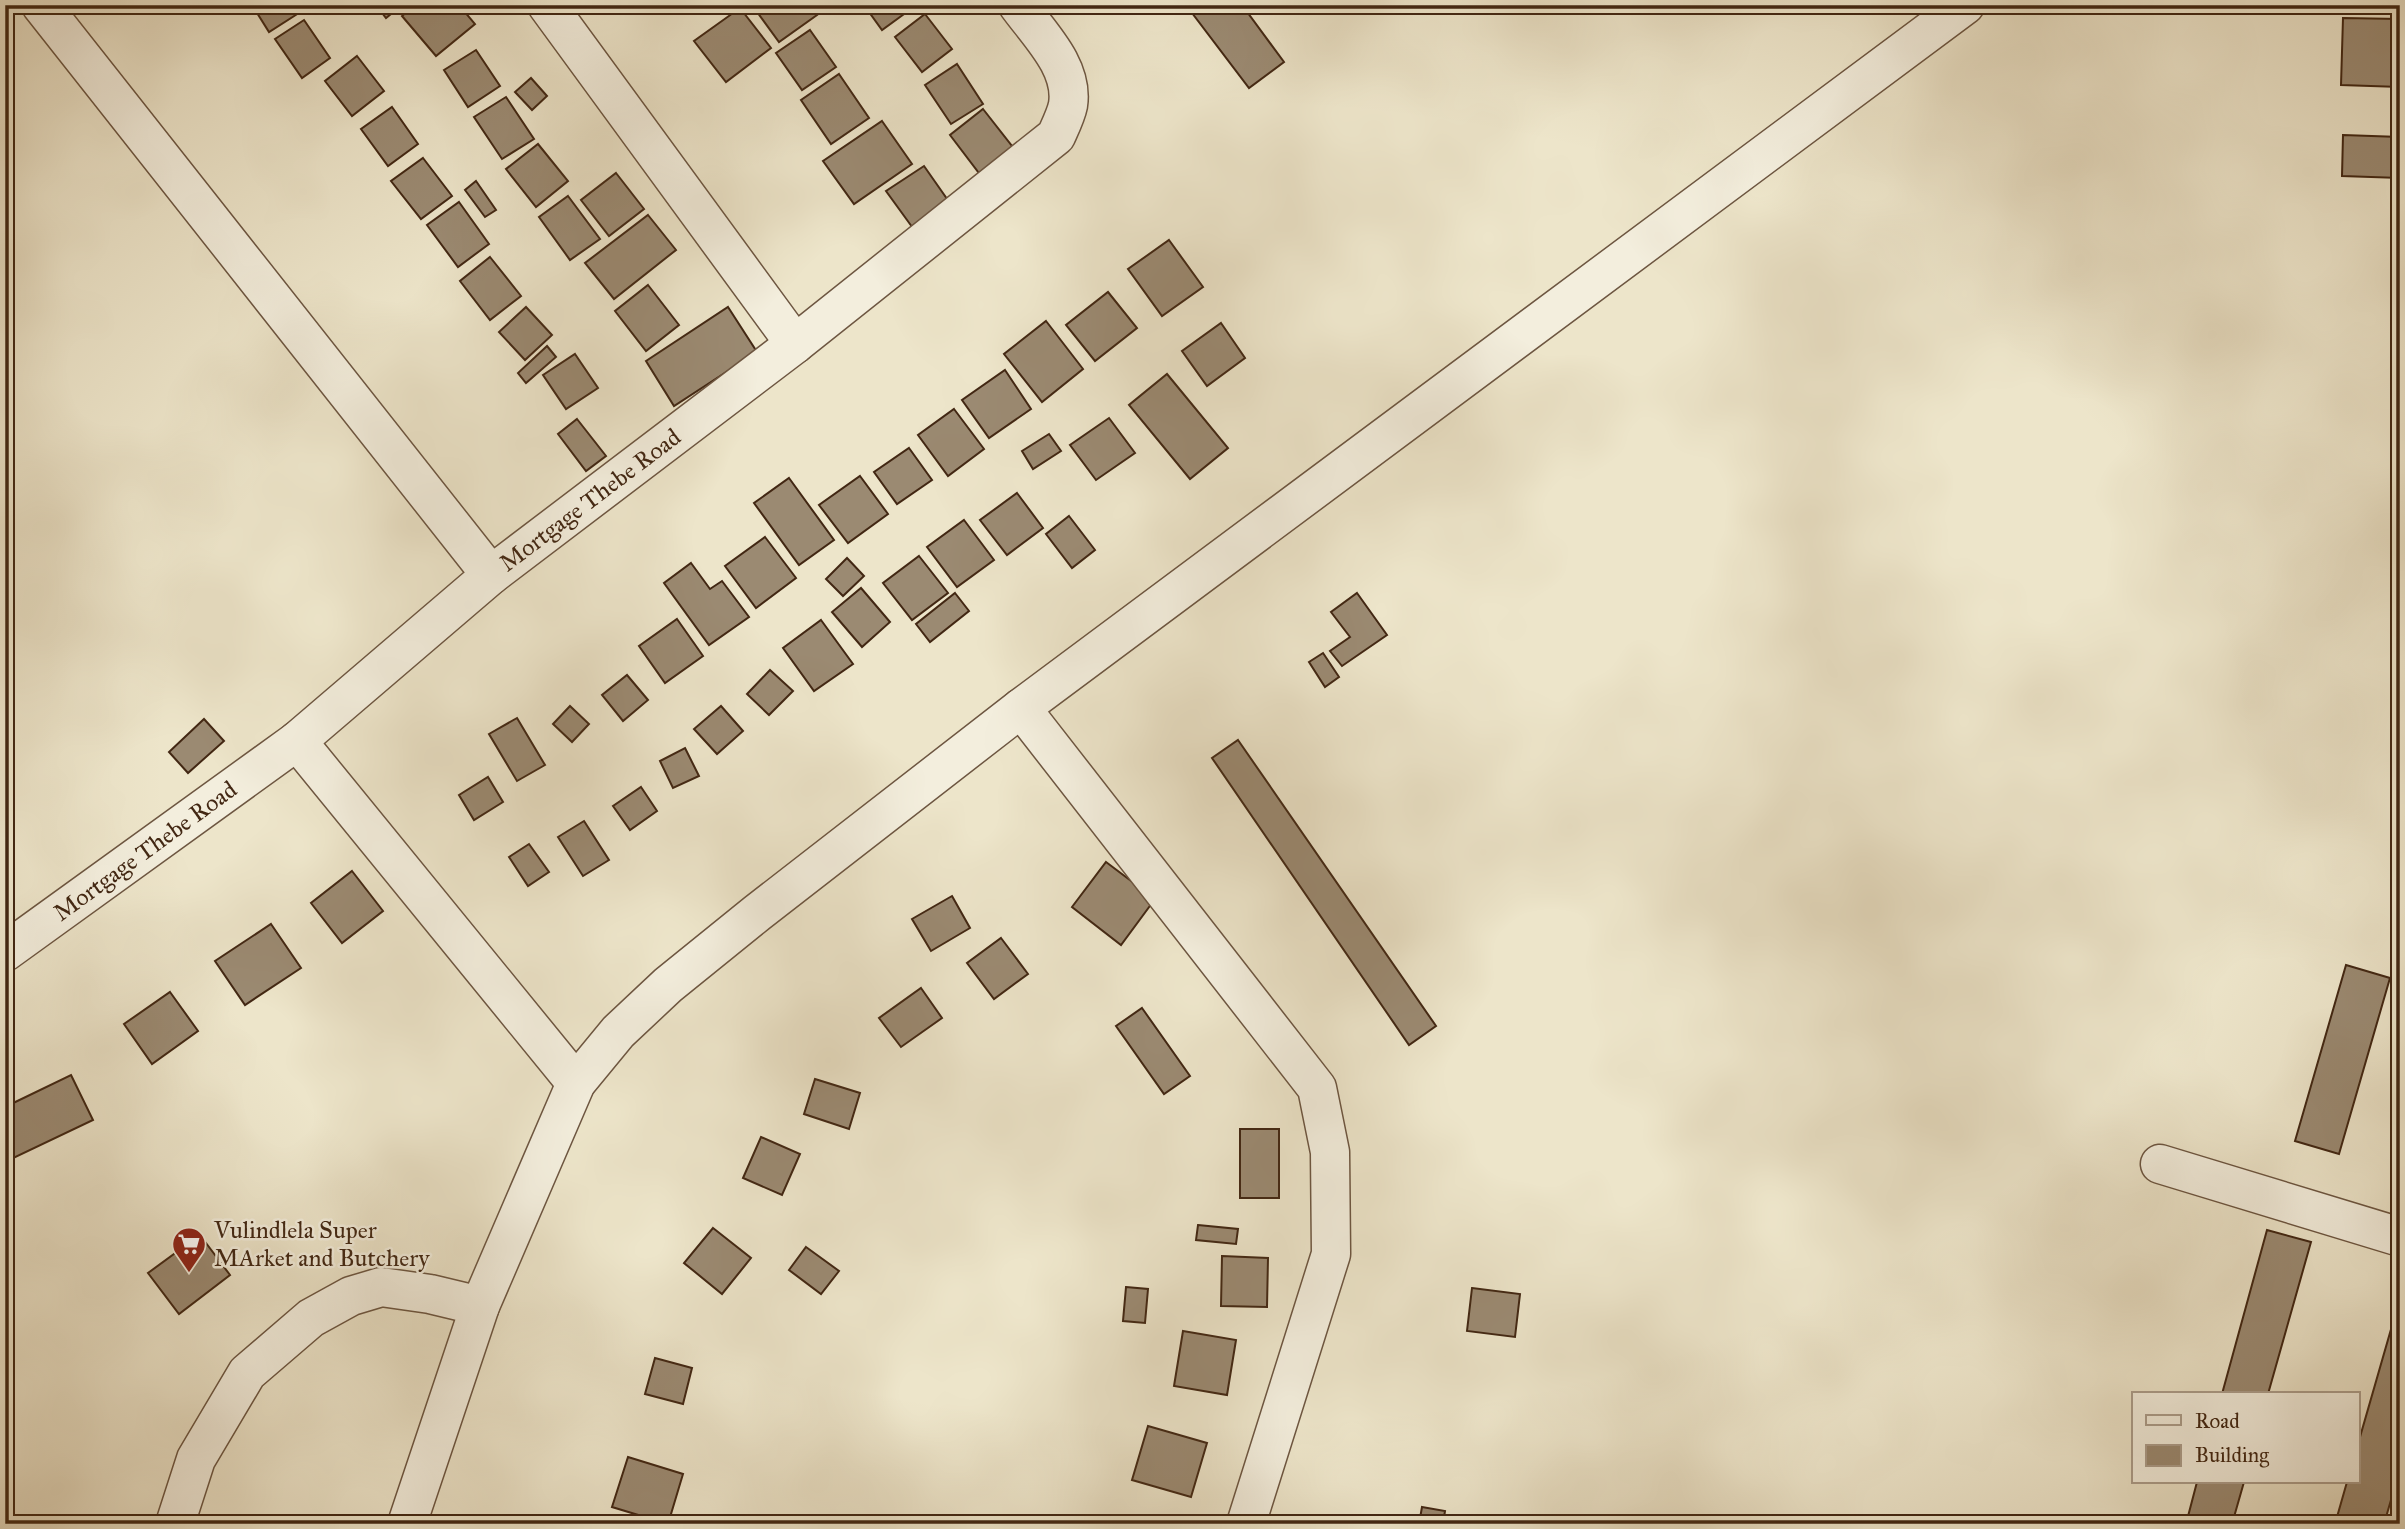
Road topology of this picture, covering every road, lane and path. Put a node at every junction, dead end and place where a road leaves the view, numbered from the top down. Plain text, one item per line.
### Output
1 (41, 5) edge
2 (547, 5) edge
3 (1018, 5) edge
4 (1965, 5) edge
5 (794, 344) junction
6 (491, 575) junction
7 (1021, 708) junction
8 (297, 741) junction
9 (5, 952) edge
10 (576, 1083) junction
11 (2160, 1164) dead end
12 (2400, 1237) edge
13 (480, 1306) junction
14 (174, 1524) edge
15 (407, 1524) edge
16 (1246, 1524) edge

1 - 6 street
2 - 5 street
3 - 5 street, Mortgage Thebe Road
4 - 7 street
5 - 6 street, Mortgage Thebe Road
6 - 8 street, Mortgage Thebe Road
7 - 10 street
7 - 16 street
8 - 9 street, Mortgage Thebe Road
8 - 10 street
10 - 13 street
11 - 12 street
13 - 14 street
13 - 15 street

